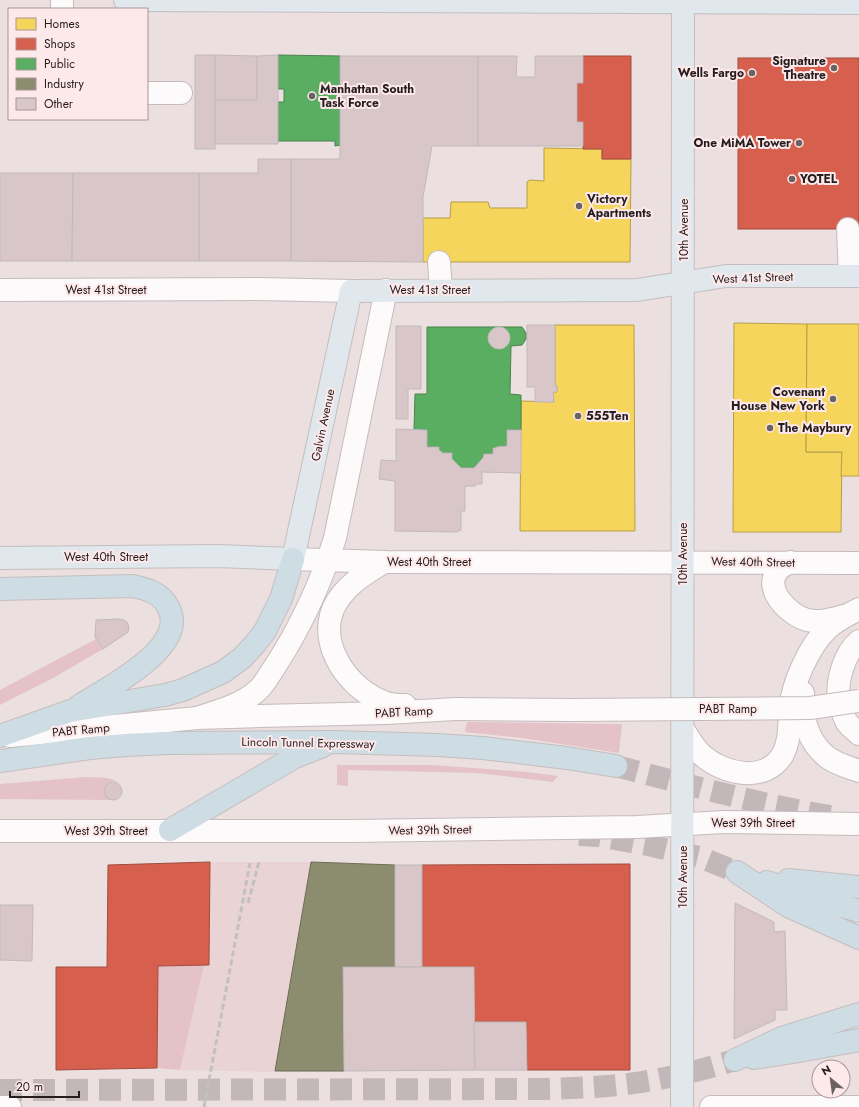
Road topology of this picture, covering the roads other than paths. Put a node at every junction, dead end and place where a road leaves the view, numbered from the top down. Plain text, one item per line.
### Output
1 (125, 0) edge
2 (683, 1) edge
3 (859, 3) edge
4 (148, 93) edge
5 (181, 93) dead end
6 (848, 229) dead end
7 (439, 262) dead end
8 (855, 276) edge
9 (683, 283) junction
10 (0, 290) edge
11 (386, 290) junction
12 (441, 290) junction
13 (351, 291) junction
14 (0, 558) edge
15 (293, 559) junction
16 (328, 560) junction
17 (683, 561) junction
18 (384, 562) junction
19 (790, 562) junction
20 (859, 563) edge
21 (0, 589) edge
22 (852, 612) edge
23 (859, 642) edge
24 (807, 658) junction
25 (859, 701) edge
26 (385, 708) junction
27 (70, 711) junction
28 (198, 718) junction
29 (683, 729) junction
30 (859, 734) edge
31 (0, 737) edge
32 (334, 742) junction
33 (0, 761) edge
34 (616, 766) tunnel mouth
35 (859, 771) edge
36 (683, 824) junction
37 (859, 824) edge
38 (170, 830) junction
39 (0, 831) edge
40 (737, 872) junction
41 (859, 887) edge
42 (859, 911) edge
43 (859, 938) edge
44 (859, 1014) edge
45 (859, 1040) edge
46 (0, 1107) edge
47 (10, 1107) edge
48 (682, 1107) edge
49 (711, 1107) edge
50 (859, 1107) edge

1 - 2 main road
2 - 3 main road
2 - 9 main road, 10th Avenue
4 - 5 street
6 - 8 street
7 - 12 street
8 - 9 main road, West 41st Street
9 - 12 main road, West 41st Street
9 - 17 main road, 10th Avenue
10 - 13 street, West 41st Street
11 - 12 main road, West 41st Street
11 - 13 main road, West 41st Street
11 - 16 street
13 - 15 main road, Galvin Avenue
14 - 15 main road, West 40th Street
15 - 16 street, West 40th Street
15 - 27 highway
16 - 18 street, West 40th Street
16 - 28 street
17 - 18 street, West 40th Street
17 - 19 street, West 40th Street
17 - 29 main road, 10th Avenue
18 - 26 street, PABT Ramp
19 - 20 street, West 40th Street
19 - 22 street
21 - 27 highway
22 - 24 street
23 - 30 street
24 - 29 street
24 - 35 street
25 - 26 street, PABT Ramp, bridge
26 - 28 street, PABT Ramp
27 - 31 highway
28 - 31 street, PABT Ramp
29 - 36 main road, 10th Avenue
32 - 33 highway, Lincoln Tunnel Expressway
32 - 34 highway, Lincoln Tunnel Expressway
32 - 38 highway
36 - 37 street, West 39th Street
36 - 38 street, West 39th Street
36 - 48 main road, 10th Avenue
38 - 39 street, West 39th Street
40 - 41 highway
40 - 42 highway
40 - 43 highway
44 - 45 highway
46 - 47 street
49 - 50 street

